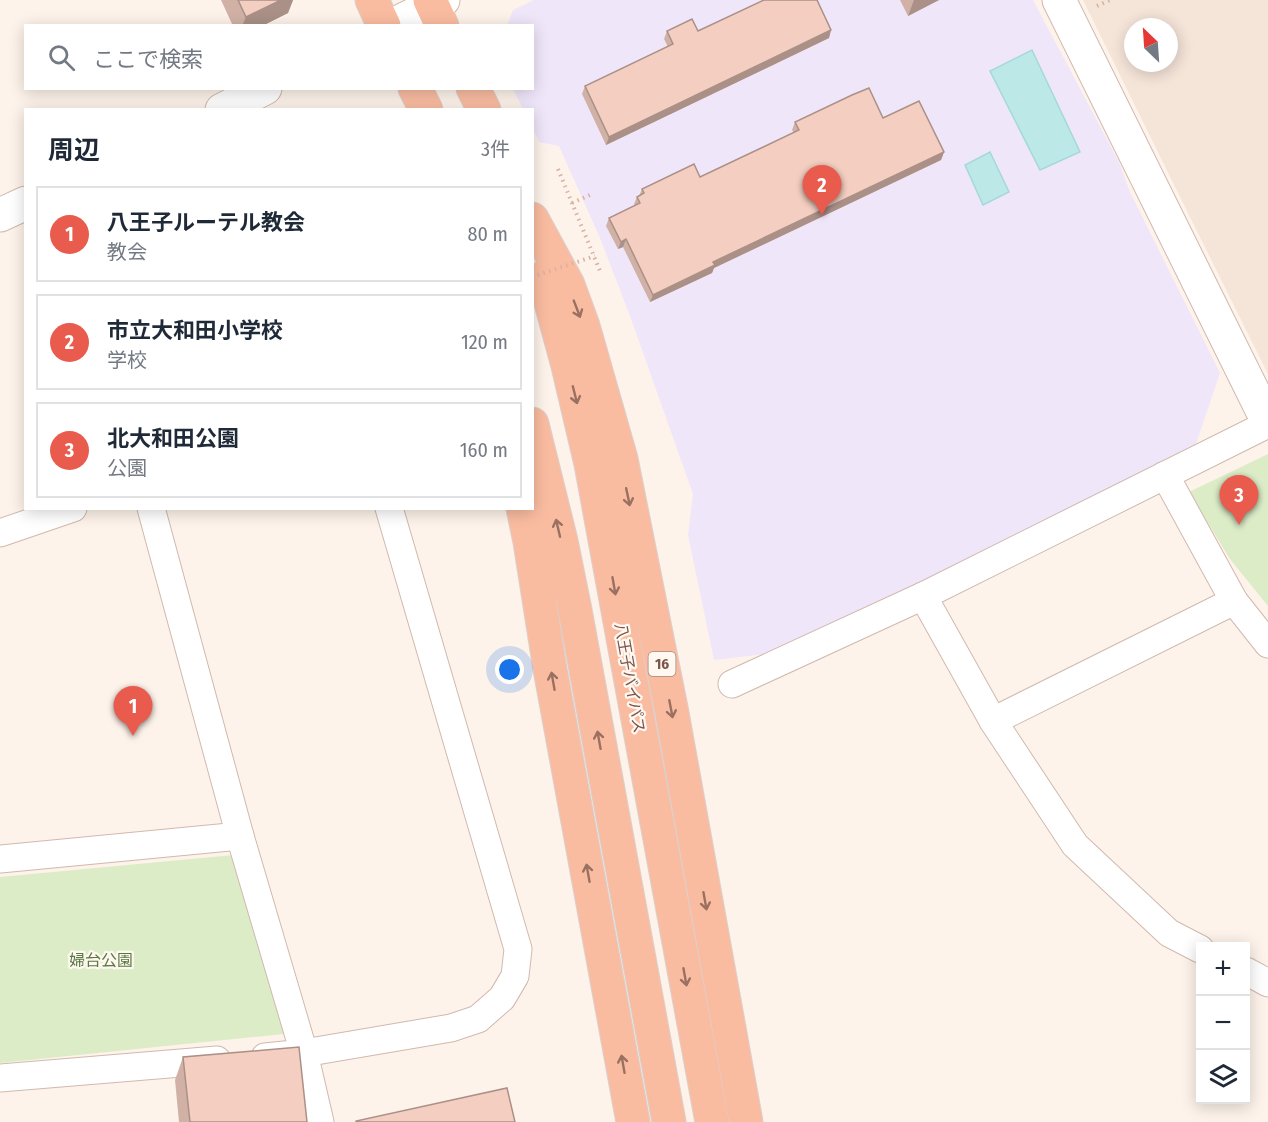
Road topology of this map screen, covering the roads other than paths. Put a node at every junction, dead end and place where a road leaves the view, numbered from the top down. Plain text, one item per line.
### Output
1 (372, 0) edge
2 (1059, 0) edge
3 (437, 8) edge
4 (383, 24) edge
5 (396, 24) edge
6 (261, 90) edge
7 (417, 90) edge
8 (474, 90) edge
9 (226, 108) edge
10 (425, 108) edge
11 (483, 108) edge
12 (24, 204) edge
13 (0, 215) edge
14 (534, 223) edge
15 (534, 244) edge
16 (1268, 423) edge
17 (534, 432) edge
18 (1165, 475) junction
19 (67, 510) edge
20 (152, 510) edge
21 (390, 510) edge
22 (523, 510) edge
23 (0, 533) edge
24 (923, 596) junction
25 (1234, 601) junction
26 (1268, 644) edge
27 (732, 684) dead end
28 (993, 721) junction
29 (240, 836) junction
30 (0, 859) edge
31 (1196, 947) edge
32 (1250, 974) edge
33 (1268, 983) edge
34 (304, 1053) junction
35 (0, 1078) edge
36 (320, 1122) edge
37 (633, 1122) edge
38 (669, 1122) edge
39 (712, 1122) edge
40 (746, 1122) edge

1 - 4 highway
2 - 16 street
3 - 5 street
6 - 9 street
7 - 10 highway
8 - 11 highway
12 - 13 street
14 -> 40 highway, 16
15 -> 39 highway, 八王子バイパス / 16
16 - 18 street
38 -> 17 highway
18 - 24 street
18 - 25 street
19 - 23 street
20 - 29 street
21 - 34 street
37 -> 22 highway
24 - 27 street
24 - 28 street
25 - 26 street
25 - 28 street
28 - 31 street
29 - 30 street
29 - 34 street
32 - 33 street
34 - 35 street
34 - 36 street

